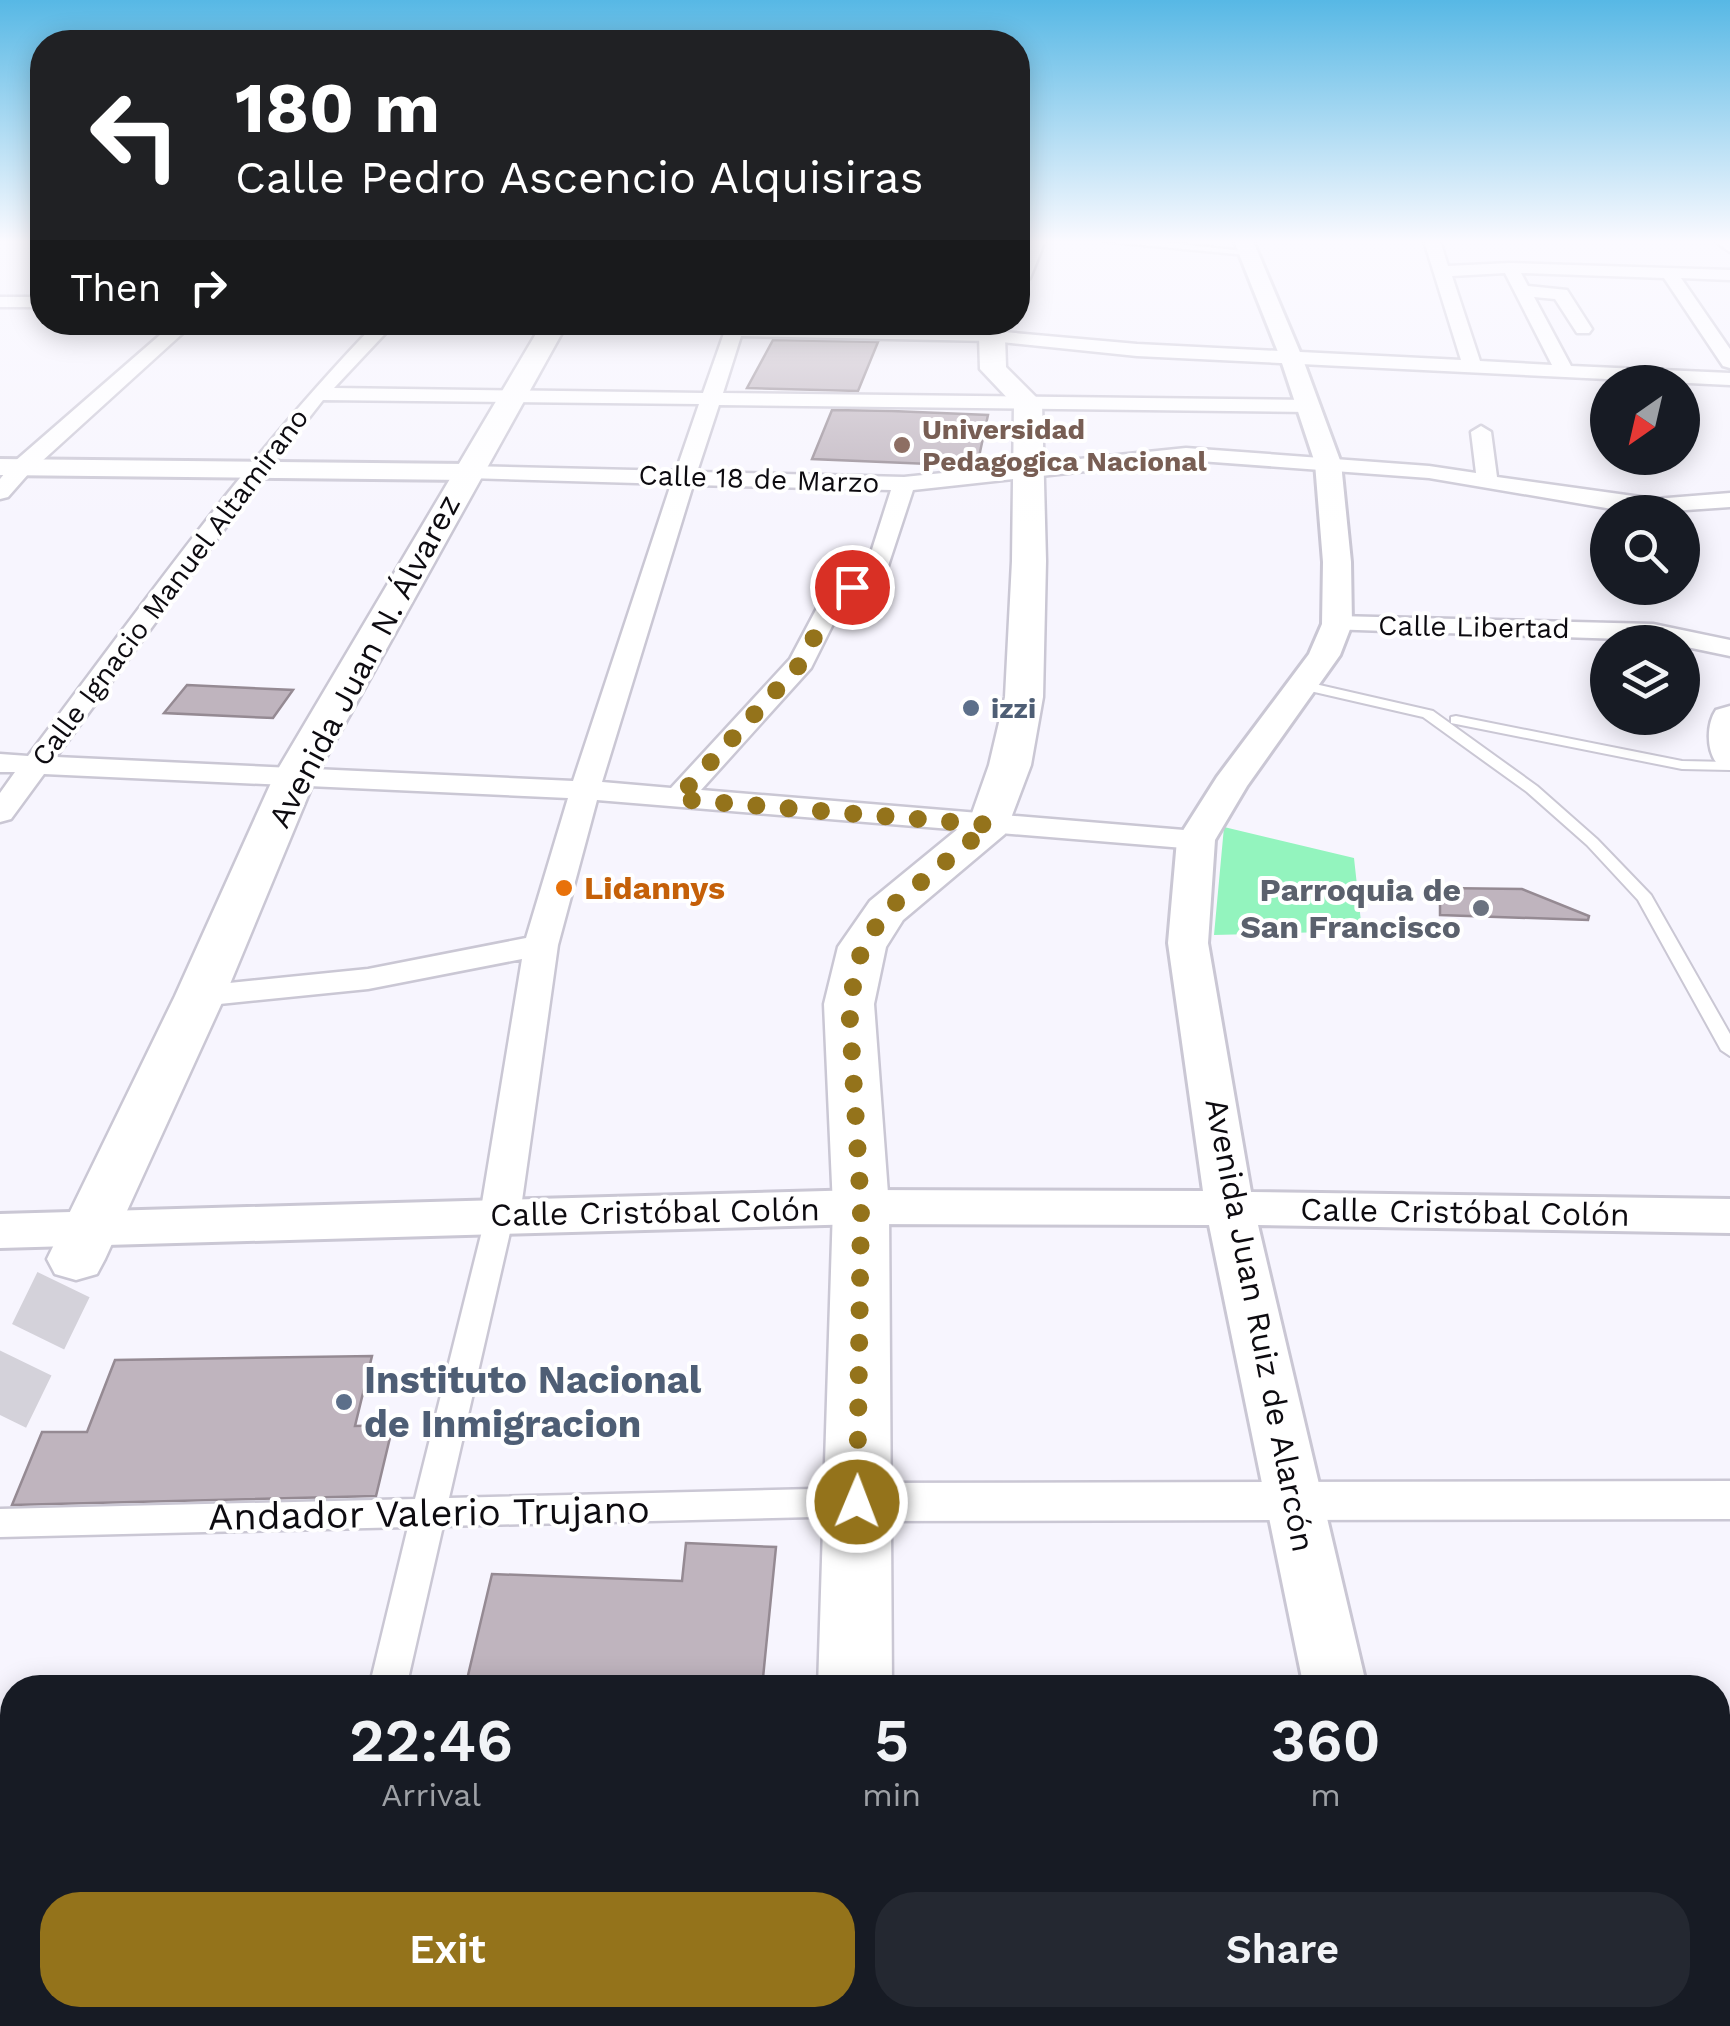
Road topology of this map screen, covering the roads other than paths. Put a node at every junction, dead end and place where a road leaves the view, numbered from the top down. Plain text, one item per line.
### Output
1 (170, 336) edge
2 (373, 336) edge
3 (548, 336) edge
4 (733, 336) edge
5 (995, 336) edge
6 (1034, 336) edge
7 (1282, 336) edge
8 (1463, 336) edge
9 (1546, 336) edge
10 (1712, 336) edge
11 (1291, 356) junction
12 (1730, 362) edge
13 (1473, 367) junction
14 (1564, 371) junction
15 (1730, 380) edge
16 (318, 394) junction
17 (511, 397) junction
18 (711, 400) junction
19 (1028, 404) junction
20 (1310, 406) junction
21 (1481, 432) dead end
22 (1328, 462) junction
23 (11, 467) edge
24 (257, 470) junction
25 (467, 472) junction
26 (1026, 472) junction
27 (684, 476) junction
28 (1487, 479) junction
29 (904, 484) junction
30 (0, 492) edge
31 (1730, 500) edge
32 (1337, 624) junction
33 (1730, 648) edge
34 (1302, 685) junction
35 (1730, 718) edge
36 (1456, 720) dead end
37 (1730, 752) edge
38 (34, 763) junction
39 (0, 764) edge
40 (1730, 766) edge
41 (296, 774) junction
42 (587, 790) junction
43 (677, 799) junction
44 (0, 813) edge
45 (990, 825) junction
46 (1196, 840) junction
47 (542, 945) junction
48 (200, 996) junction
49 (1730, 1050) edge
50 (861, 1208) junction
51 (1230, 1208) junction
52 (500, 1215) junction
53 (1730, 1216) edge
54 (0, 1230) edge
55 (83, 1243) junction
56 (1293, 1498) junction
57 (1730, 1500) edge
58 (857, 1502) junction
59 (428, 1514) junction
60 (0, 1523) edge
61 (390, 1675) edge
62 (855, 1675) edge
63 (1333, 1675) edge

1 - 23 street
2 - 16 street, Calle Ignacio Manuel Altamirano
3 - 17 main road, Avenida Juan N. Álvarez
4 - 18 street
5 - 19 main road
6 - 11 street
7 - 11 street, Avenida Juan Ruiz de Alarcón
8 - 13 street
9 - 14 street
10 - 12 street
11 - 13 street
11 - 20 street, Avenida Juan Ruiz de Alarcón
13 - 14 street
14 - 15 street
16 - 17 street
16 - 24 street, Calle Ignacio Manuel Altamirano
17 - 18 street
17 - 25 main road, Avenida Juan N. Álvarez
18 - 19 street
18 - 27 street
19 - 20 street
19 - 26 main road
20 - 22 street, Avenida Juan Ruiz de Alarcón
21 - 28 street
22 - 26 street, Calle 18 de Marzo
22 - 28 street, Calle 18 de Marzo
22 - 32 street, Avenida Juan Ruiz de Alarcón
23 - 24 street, Calle 18 de Marzo
23 - 30 street
24 - 25 street, Calle 18 de Marzo
24 - 38 street, Calle Ignacio Manuel Altamirano
25 - 27 street, Calle 18 de Marzo
25 - 41 main road, Avenida Juan N. Álvarez
26 - 29 street, Calle 18 de Marzo
26 - 45 main road
27 - 29 street, Calle 18 de Marzo
27 - 42 street
28 - 31 street, Calle 18 de Marzo
29 - 43 street
32 - 33 street, Calle Libertad
32 - 34 street, Avenida Juan Ruiz de Alarcón
34 - 46 street, Avenida Juan Ruiz de Alarcón
34 - 49 lane
35 - 37 main road
36 - 40 lane
38 - 39 street
38 - 41 street
38 - 44 street, Calle Ignacio Manuel Altamirano
41 - 42 street
41 - 48 main road, Avenida Juan N. Álvarez
42 - 43 street
42 - 47 street
43 - 45 street
45 - 46 street
45 - 50 main road
46 - 51 street, Avenida Juan Ruiz de Alarcón
47 - 48 street
47 - 52 street
48 - 55 main road, Avenida Juan N. Álvarez
50 - 51 street, Calle Cristóbal Colón
50 - 52 street, Calle Cristóbal Colón
50 - 58 main road
51 - 53 street, Calle Cristóbal Colón
51 - 56 street, Avenida Juan Ruiz de Alarcón
52 - 55 street, Calle Cristóbal Colón
52 - 59 street
54 - 55 street, Calle Cristóbal Colón
56 - 57 street
56 - 58 street
56 - 63 street, Avenida Juan Ruiz de Alarcón
58 - 59 street, Andador Valerio Trujano
58 - 62 main road
59 - 60 street, Andador Valerio Trujano
59 - 61 street

